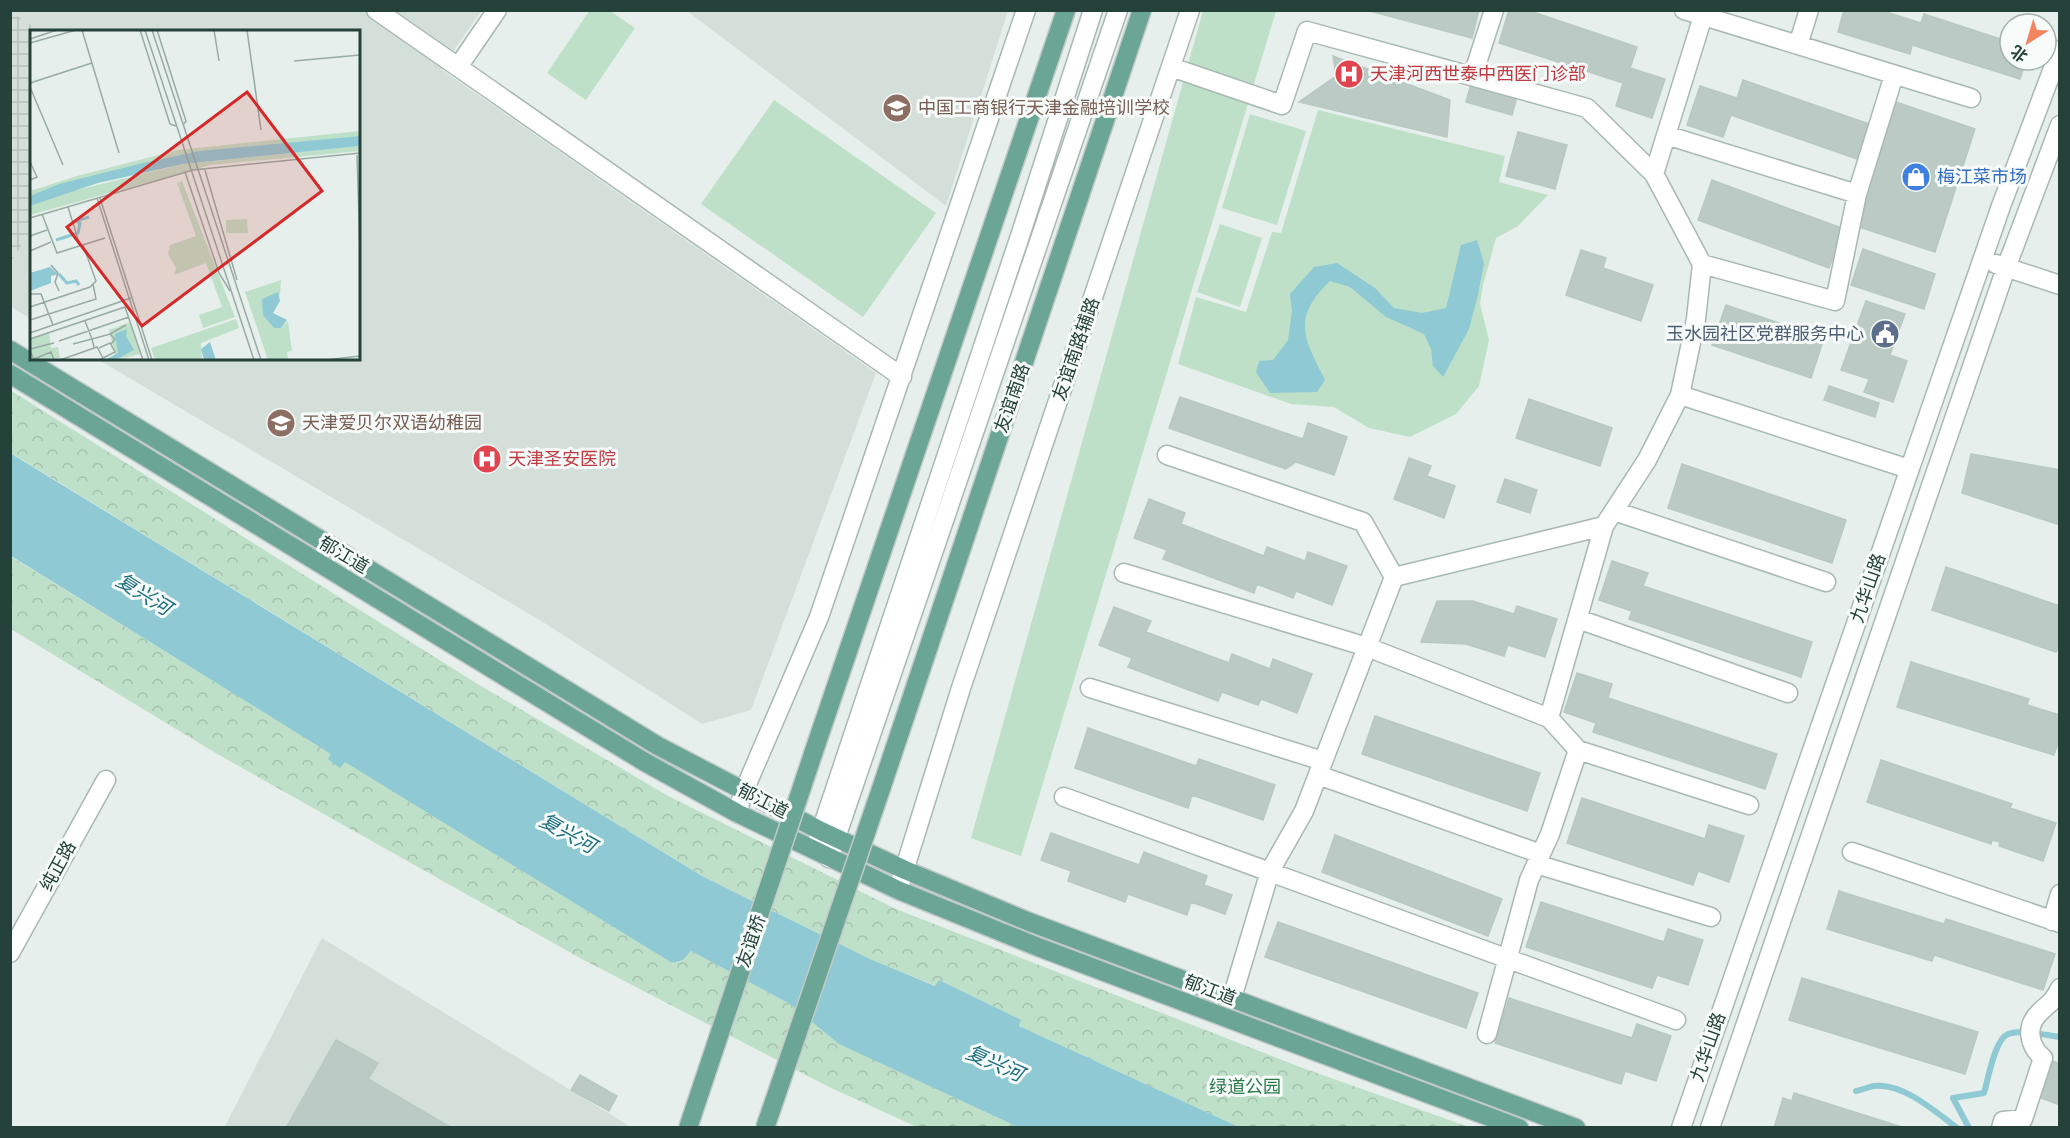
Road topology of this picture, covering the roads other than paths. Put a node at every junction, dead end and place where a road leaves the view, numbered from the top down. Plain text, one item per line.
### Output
1 (376, 10) edge
2 (497, 10) edge
3 (1026, 10) edge
4 (1066, 10) edge
5 (1093, 10) edge
6 (1118, 10) edge
7 (1142, 10) edge
8 (1190, 10) edge
9 (1494, 10) edge
10 (1684, 10) edge
11 (1809, 10) edge
12 (1702, 16) junction
13 (1797, 45) junction
14 (2060, 50) edge
15 (458, 67) junction
16 (1171, 67) junction
17 (1473, 75) junction
18 (1894, 75) junction
19 (1971, 98) dead end
20 (2060, 124) edge
21 (1666, 135) junction
22 (1654, 174) junction
23 (1857, 194) junction
24 (1982, 259) junction
25 (1702, 264) junction
26 (2006, 268) junction
27 (2060, 285) edge
28 (10, 351) edge
29 (10, 374) edge
30 (902, 377) junction
31 (1680, 395) junction
32 (1167, 455) dead end
33 (1909, 469) junction
34 (1609, 518) junction
35 (1124, 573) dead end
36 (1394, 577) junction
37 (1826, 582) dead end
38 (1578, 619) junction
39 (1367, 648) junction
40 (1090, 688) dead end
41 (1788, 693) dead end
42 (1549, 718) junction
43 (1578, 750) junction
44 (1321, 768) junction
45 (106, 780) dead end
46 (744, 792) junction
47 (1064, 797) dead end
48 (1749, 805) dead end
49 (737, 813) junction
50 (829, 835) junction
51 (1852, 852) dead end
52 (821, 854) junction
53 (1538, 859) junction
54 (905, 870) junction
55 (1270, 871) junction
56 (898, 890) junction
57 (2060, 894) edge
58 (1711, 917) dead end
59 (2056, 922) edge
60 (10, 953) edge
61 (1508, 959) junction
62 (2060, 988) edge
63 (1232, 998) junction
64 (1676, 1020) dead end
65 (1486, 1034) dead end
66 (688, 1128) edge
67 (765, 1128) edge
68 (1519, 1128) edge
69 (1576, 1128) edge
70 (1681, 1128) edge
71 (1710, 1128) edge
72 (2001, 1128) edge

1 - 15 street
2 - 15 street
3 - 30 street
4 - 66 main road, 友谊桥, bridge
5 - 50 street
6 - 50 street
7 - 67 main road, 友谊南路, bridge
8 - 16 street, 友谊南路辅路
9 - 17 street
10 - 12 street
11 - 13 street
12 - 13 street
12 - 21 street
13 - 18 street
14 - 24 street, 九华山路
15 - 30 street
16 - 17 street
16 - 54 street, 友谊南路辅路
17 - 22 street
18 - 19 street
18 - 23 street
20 - 26 street, 九华山路
21 - 22 street
21 - 23 street
22 - 25 street
23 - 25 street
24 - 26 street
24 - 33 street, 九华山路
25 - 31 street
26 - 27 street
26 - 71 street, 九华山路
28 - 46 main road, 郁江道
29 - 49 main road, 郁江道
30 - 46 street
31 - 33 street
31 - 34 street
32 - 36 street
33 - 70 street, 九华山路
34 - 36 street
34 - 37 street
34 - 38 street
35 - 39 street
36 - 39 street
38 - 41 street
38 - 42 street
39 - 42 street
39 - 44 street
40 - 44 street
42 - 43 street
43 - 48 street
43 - 53 street
44 - 53 street
44 - 55 street
45 - 60 street, 纯正路
46 - 49 street
46 - 50 main road, 郁江道
47 - 55 street
49 - 52 main road, 郁江道
50 - 52 street
50 - 54 main road, 郁江道
51 - 59 street
52 - 56 main road, 郁江道
53 - 58 street
53 - 61 street
54 - 56 street, 友谊南路辅路
54 - 63 main road, 郁江道
55 - 61 street
55 - 63 street
56 - 68 main road, 郁江道
57 - 59 street
61 - 64 street
61 - 65 street
62 - 72 street
63 - 69 main road, 郁江道

